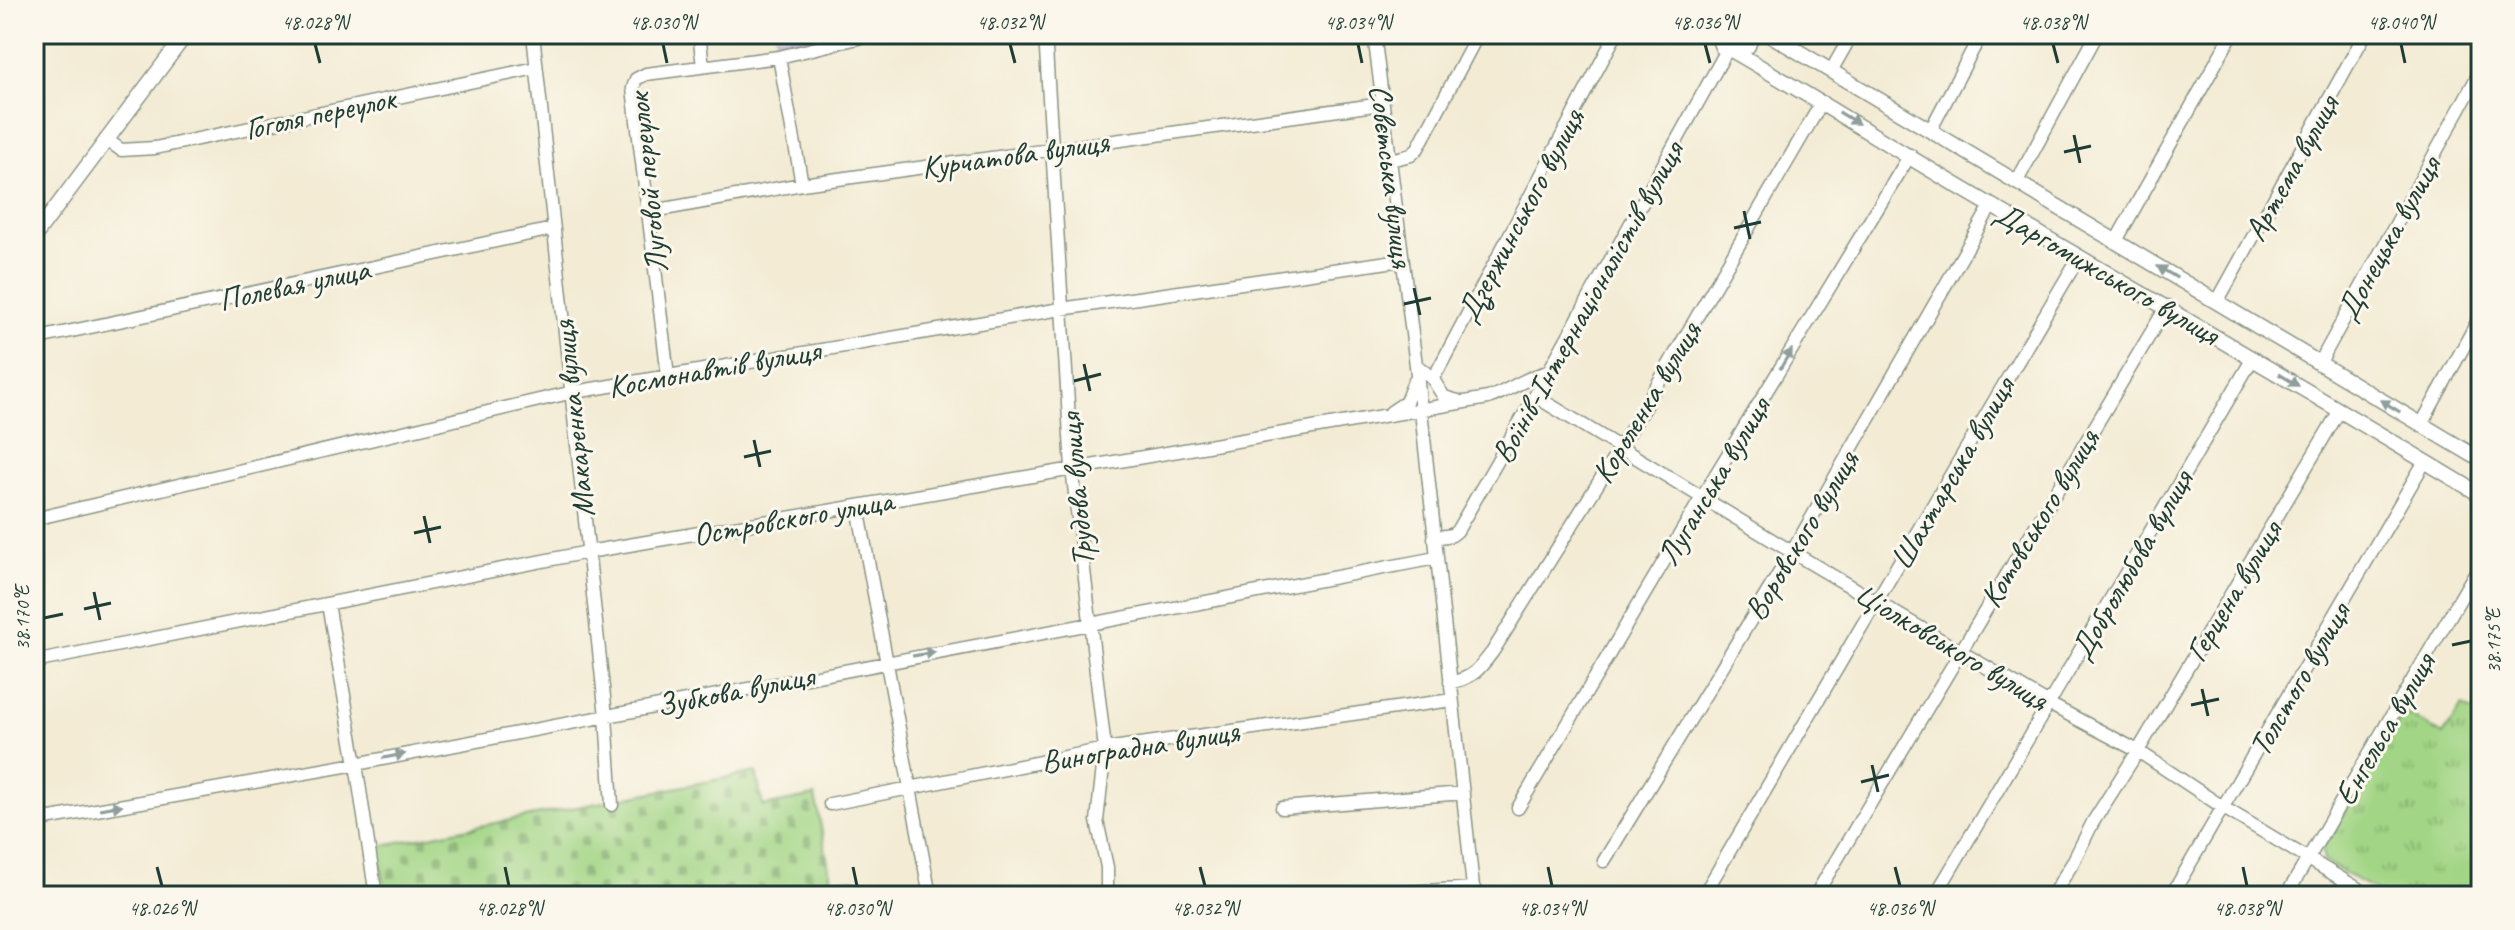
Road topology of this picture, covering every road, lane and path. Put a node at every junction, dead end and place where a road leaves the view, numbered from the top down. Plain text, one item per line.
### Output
1 (186, 34) edge
2 (533, 34) edge
3 (699, 34) edge
4 (864, 34) edge
5 (1045, 34) edge
6 (1374, 34) edge
7 (1478, 34) edge
8 (1616, 34) edge
9 (1752, 34) edge
10 (1769, 34) edge
11 (1852, 34) edge
12 (1981, 34) edge
13 (2097, 34) edge
14 (2232, 34) edge
15 (2365, 34) edge
16 (1721, 42) edge
17 (779, 57) junction
18 (703, 66) junction
19 (536, 68) junction
20 (2481, 70) edge
21 (1831, 71) junction
22 (1822, 102) junction
23 (1382, 104) junction
24 (1930, 131) junction
25 (106, 139) junction
26 (1052, 149) junction
27 (1910, 155) junction
28 (1390, 160) junction
29 (2016, 183) junction
30 (802, 184) junction
31 (1991, 206) junction
32 (648, 212) junction
33 (553, 229) junction
34 (34, 237) edge
35 (2116, 241) junction
36 (2079, 257) junction
37 (1402, 260) junction
38 (2217, 302) junction
39 (2167, 306) junction
40 (1061, 309) junction
41 (2481, 315) edge
42 (34, 339) edge
43 (2253, 358) junction
44 (2319, 364) junction
45 (1416, 365) junction
46 (1549, 372) junction
47 (668, 376) junction
48 (1432, 378) junction
49 (569, 393) junction
50 (1535, 396) junction
51 (1463, 402) junction
52 (1420, 409) junction
53 (2340, 410) junction
54 (1379, 416) junction
55 (2421, 425) junction
56 (1621, 447) junction
57 (2481, 460) edge
58 (2425, 461) junction
59 (1072, 468) junction
60 (2481, 495) edge
61 (1702, 497) junction
62 (858, 507) junction
63 (34, 519) edge
64 (1434, 538) junction
65 (588, 552) junction
66 (1792, 552) junction
67 (1436, 558) junction
68 (2481, 563) edge
69 (1877, 601) junction
70 (328, 604) junction
71 (1090, 624) junction
72 (1960, 650) junction
73 (886, 661) junction
74 (34, 662) edge
75 (1450, 682) junction
76 (1452, 700) junction
77 (2049, 704) junction
78 (606, 716) junction
79 (1105, 749) junction
80 (2138, 751) junction
81 (356, 764) junction
82 (911, 788) junction
83 (1463, 793) junction
84 (830, 804) dead end
85 (612, 805) dead end
86 (1282, 808) dead end
87 (1518, 808) dead end
88 (2224, 808) junction
89 (34, 821) edge
90 (2308, 859) junction
91 (1604, 861) dead end
92 (1474, 892) edge
93 (376, 896) edge
94 (930, 896) edge
95 (1107, 896) edge
96 (1345, 896) edge
97 (1703, 896) edge
98 (1815, 896) edge
99 (1935, 896) edge
100 (2052, 896) edge
101 (2171, 896) edge
102 (2286, 896) edge
103 (2370, 896) edge

1 - 25 street
2 - 19 street, Макаренка вулиця
3 - 18 street
4 - 17 street, Луговой переулок
5 - 26 street, Трудова вулиця
6 - 23 street, Совєтська вулиця
7 - 28 street
8 - 48 street, Дзержинського вулиця
9 - 16 street
10 - 21 street, Даргомижського вулиця
11 - 21 street
12 - 24 street
13 - 29 street
14 - 35 street
15 - 38 street, Артема вулиця
16 - 22 street, Даргомижського вулиця
16 - 46 street, Воїнів-Інтернаціоналістів вулиця
17 - 18 street, Луговой переулок
17 - 30 street
18 - 32 street, Луговой переулок
19 - 25 street, Гоголя переулок
19 - 33 street, Макаренка вулиця
20 - 44 street, Донецька вулиця
21 - 24 street, Даргомижського вулиця
22 -> 27 street, Даргомижського вулиця
22 - 56 street, Короленка вулиця
23 - 26 street, Курчатова вулиця
23 - 28 street, Совєтська вулиця
24 - 29 street, Даргомижського вулиця
25 - 34 street
26 - 30 street, Курчатова вулиця
26 - 40 street, Трудова вулиця
27 - 31 street, Даргомижського вулиця
61 -> 27 street, Луганська вулиця
28 - 37 street, Совєтська вулиця
29 - 35 street, Даргомижського вулиця
30 - 32 street, Курчатова вулиця
31 - 36 street, Даргомижського вулиця
31 - 66 street, Воровского вулиця
32 - 47 street, Луговой переулок
33 - 42 street, Полевая улица
33 - 49 street, Макаренка вулиця
38 -> 35 street, Даргомижського вулиця
36 - 39 street, Даргомижського вулиця
36 - 69 street, Шахтарська вулиця
37 - 40 street, Космонавтів вулиця
37 - 45 street, Совєтська вулиця
38 - 44 street, Даргомижського вулиця
39 - 43 street, Даргомижського вулиця
39 - 72 street, Котовського вулиця
40 - 47 street, Космонавтів вулиця
40 - 59 street, Трудова вулиця
41 - 55 street
43 -> 53 street, Даргомижського вулиця
43 - 77 street, Добролюбова вулиця
55 -> 44 street, Даргомижського вулиця
45 - 48 street
45 - 52 street, Совєтська вулиця
45 - 54 street
46 - 50 street, Воїнів-Інтернаціоналістів вулиця
46 - 51 street, Островского улица
47 - 49 street, Космонавтів вулиця
48 - 51 street
49 - 63 street, Космонавтів вулиця
49 - 65 street, Макаренка вулиця
50 - 56 street, Ціолковського вулиця
50 - 64 street, Воїнів-Інтернаціоналістів вулиця
51 - 52 street, Островского улица
52 - 54 street, Островского улица
52 - 64 street, Совєтська вулиця
53 - 58 street, Даргомижського вулиця
53 - 80 street, Герцена вулиця
54 - 59 street, Островского улица
55 - 57 street, Даргомижського вулиця
56 - 61 street, Ціолковського вулиця
56 - 75 street, Короленка вулиця
58 - 60 street, Даргомижського вулиця
58 - 88 street, Толстого вулиця
59 - 62 street, Островского улица
59 - 71 street, Трудова вулиця
61 - 66 street, Ціолковського вулиця
61 - 87 street, Луганська вулиця
62 - 65 street, Островского улица
62 - 73 street
64 - 67 street, Совєтська вулиця
65 - 70 street, Островского улица
65 - 78 street, Макаренка вулиця
66 - 69 street, Ціолковського вулиця
66 - 91 street, Воровского вулиця
67 - 71 street, Зубкова вулиця
67 - 75 street, Совєтська вулиця
68 - 90 street, Енгельса вулиця
69 - 72 street, Ціолковського вулиця
69 - 97 street, Шахтарська вулиця
70 - 74 street, Островского улица
70 - 81 street
73 -> 71 street, Зубкова вулиця
71 - 79 street, Трудова вулиця
72 - 77 street, Ціолковського вулиця
72 - 98 street, Котовського вулиця
73 - 78 street, Зубкова вулиця
73 - 82 street
75 - 76 street, Совєтська вулиця
76 - 79 street, Виноградна вулиця
76 - 83 street, Совєтська вулиця
77 - 80 street, Ціолковського вулиця
77 - 99 street, Добролюбова вулиця
81 -> 78 street, Зубкова вулиця
78 - 85 street, Макаренка вулиця
79 - 82 street, Виноградна вулиця
79 - 95 street, Трудова вулиця
80 - 88 street, Ціолковського вулиця
80 - 100 street, Герцена вулиця
89 -> 81 street, Зубкова вулиця
81 - 93 street
82 - 84 street, Виноградна вулиця
82 - 94 street
83 - 86 street
83 - 92 street, Совєтська вулиця
88 - 90 street, Ціолковського вулиця
88 - 101 street, Толстого вулиця
90 - 102 street, Енгельса вулиця
90 - 103 street, Ціолковського вулиця
92 - 96 street

